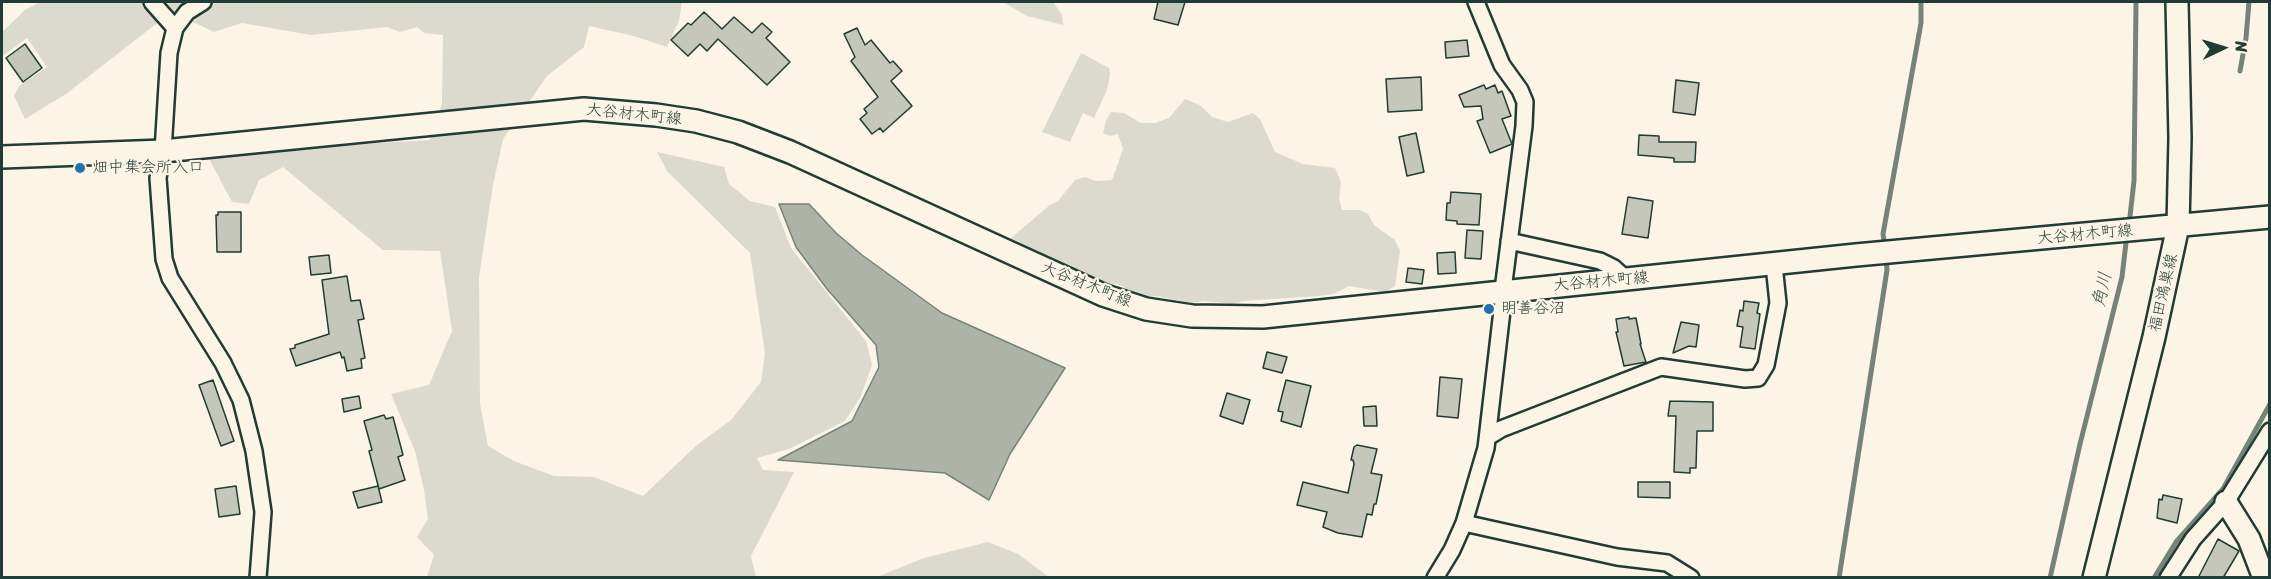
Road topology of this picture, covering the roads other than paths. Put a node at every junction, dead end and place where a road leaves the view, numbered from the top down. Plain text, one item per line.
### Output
1 (152, 2) edge
2 (203, 2) edge
3 (1476, 2) edge
4 (2177, 2) edge
5 (175, 28) junction
6 (163, 151) junction
7 (2, 156) edge
8 (2270, 217) edge
9 (2178, 226) junction
10 (1509, 241) junction
11 (1774, 265) junction
12 (1626, 279) junction
13 (1504, 282) dead end
14 (1503, 302) dead end
15 (2270, 431) edge
16 (1488, 437) junction
17 (2226, 502) junction
18 (1464, 523) junction
19 (258, 578) edge
20 (1435, 578) edge
21 (1690, 578) edge
22 (2094, 578) edge
23 (2168, 578) edge
24 (2264, 578) edge

1 - 5 street
2 - 5 street
3 - 10 street
4 - 9 main road, 福田鴻巣線
5 - 6 street
6 - 7 main road, 大谷材木町線
6 - 12 main road, 大谷材木町線
6 - 19 street
8 - 9 main road, 大谷材木町線
9 - 11 main road, 大谷材木町線
9 - 22 main road, 福田鴻巣線
10 - 12 street
10 - 13 street
11 - 12 main road, 大谷材木町線
11 - 16 street
14 - 16 street
15 - 17 street
16 - 18 street
17 - 23 street
17 - 24 main road
18 - 20 street
18 - 21 street

